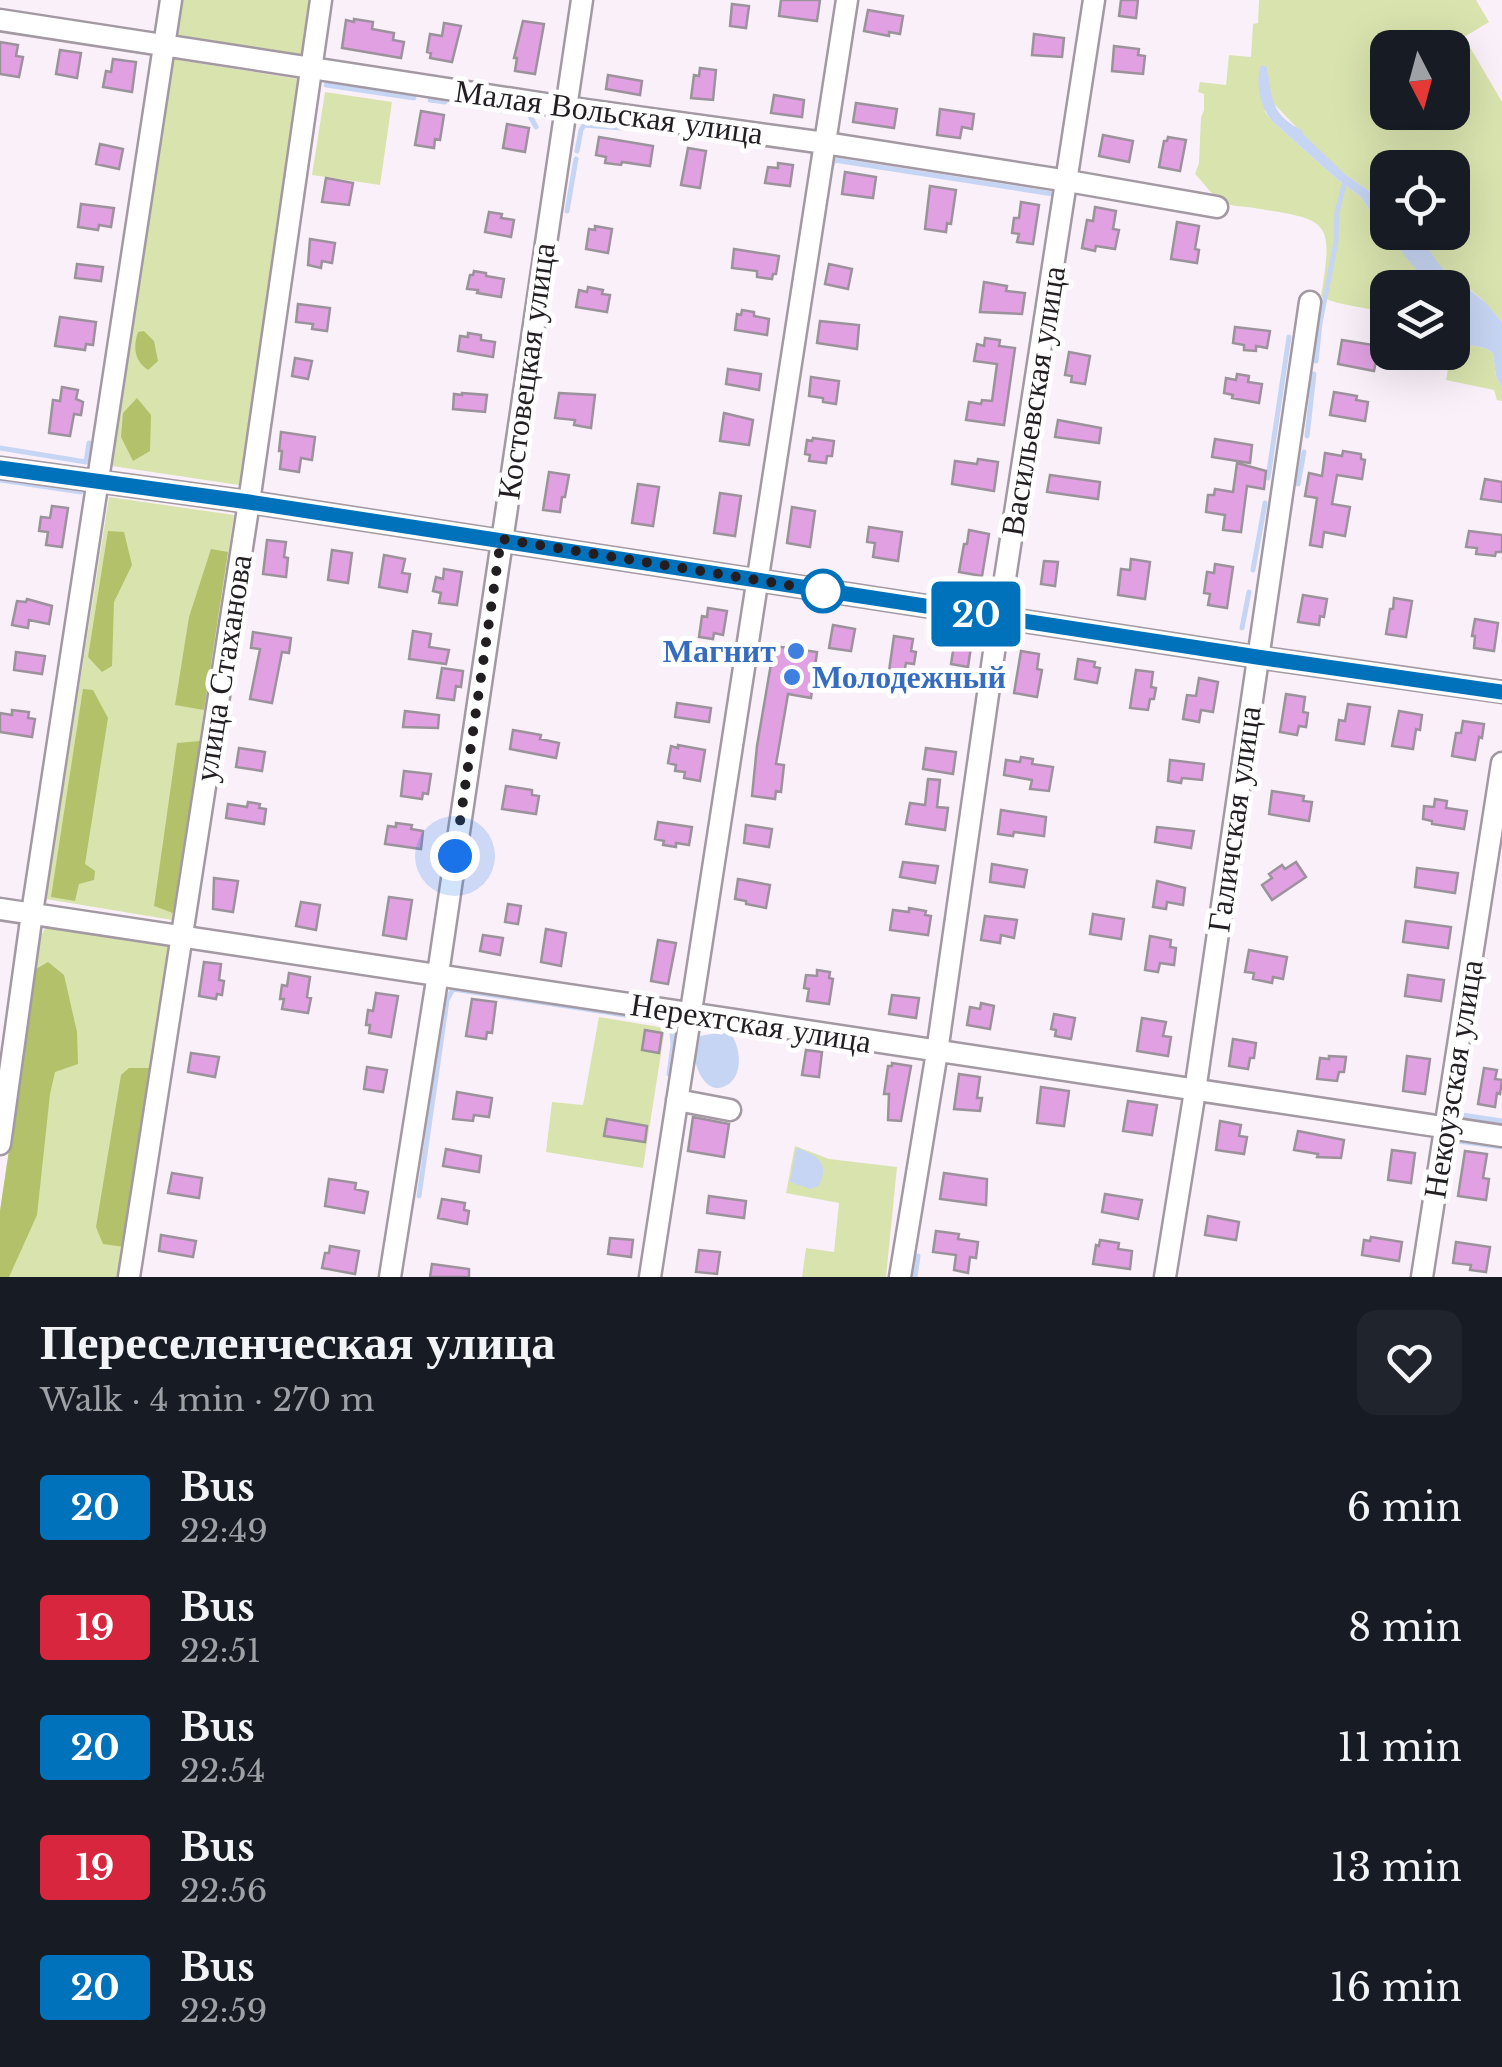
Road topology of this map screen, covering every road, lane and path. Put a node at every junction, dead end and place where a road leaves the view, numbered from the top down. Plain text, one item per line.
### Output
1 (171, 0) edge
2 (322, 0) edge
3 (582, 0) edge
4 (847, 0) edge
5 (1094, 0) edge
6 (0, 20) edge
7 (164, 46) junction
8 (311, 69) junction
9 (565, 107) junction
10 (825, 143) junction
11 (1068, 181) junction
12 (1217, 207) dead end
13 (1310, 302) dead end
14 (0, 468) edge
15 (99, 483) junction
16 (249, 502) junction
17 (501, 539) junction
18 (756, 580) junction
19 (999, 617) junction
20 (1257, 657) junction
21 (1502, 692) edge
22 (1502, 762) edge
23 (0, 908) edge
24 (32, 914) junction
25 (182, 936) junction
26 (438, 974) junction
27 (690, 1012) junction
28 (937, 1052) junction
29 (1195, 1091) junction
30 (676, 1100) junction
31 (730, 1110) dead end
32 (1446, 1128) junction
33 (1502, 1136) edge
34 (0, 1144) edge
35 (129, 1277) edge
36 (390, 1277) edge
37 (650, 1277) edge
38 (900, 1277) edge
39 (1165, 1277) edge
40 (1422, 1277) edge

1 - 7 street
2 - 8 street, улица Стаханова
3 - 9 street, Костовецкая улица
4 - 10 street
5 - 11 street, Васильевская улица
6 - 7 street, Малая Вольская улица
7 - 8 street, Малая Вольская улица
7 - 15 street
8 - 9 street, Малая Вольская улица
8 - 16 street, улица Стаханова
9 - 10 street, Малая Вольская улица
9 - 17 street, Костовецкая улица
10 - 11 street, Малая Вольская улица
10 - 18 street
11 - 12 street, Малая Вольская улица
11 - 19 street, Васильевская улица
13 - 20 street, Галичская улица
14 - 15 street
15 - 16 street
15 - 24 street
16 - 17 street
16 - 25 street, улица Стаханова
17 - 18 street
17 - 26 street, Костовецкая улица
18 - 19 street
18 - 27 street
19 - 20 street
19 - 28 street, Васильевская улица
20 - 21 street
20 - 29 street, Галичская улица
22 - 32 street, Некоузская улица
23 - 24 street, Нерехтская улица
24 - 25 street, Нерехтская улица
24 - 34 street
25 - 26 street, Нерехтская улица
25 - 35 street, улица Стаханова
26 - 27 street, Нерехтская улица
26 - 36 street, Костовецкая улица
27 - 28 street, Нерехтская улица
27 - 30 street
28 - 29 street, Нерехтская улица
28 - 38 street, Васильевская улица
29 - 32 street, Нерехтская улица
29 - 39 street, Галичская улица
30 - 31 street
30 - 37 street
32 - 33 street, Нерехтская улица
32 - 40 street, Некоузская улица

